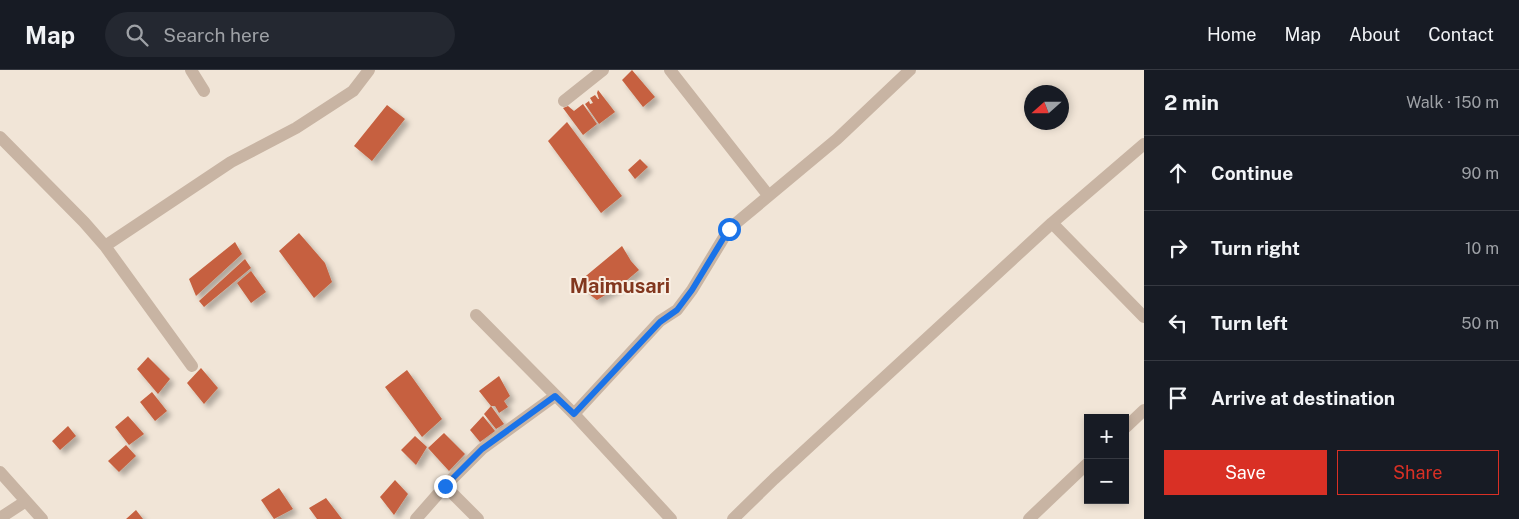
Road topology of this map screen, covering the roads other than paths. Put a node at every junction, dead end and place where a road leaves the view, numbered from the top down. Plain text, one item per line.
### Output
1 (191, 70) edge
2 (369, 70) edge
3 (603, 70) edge
4 (670, 70) edge
5 (910, 70) edge
6 (204, 91) dead end
7 (564, 101) dead end
8 (0, 137) edge
9 (1144, 144) edge
10 (768, 195) junction
11 (1052, 223) junction
12 (105, 246) junction
13 (476, 315) dead end
14 (1144, 317) edge
15 (192, 366) dead end
16 (555, 396) junction
17 (1144, 410) edge
18 (574, 414) junction
19 (1129, 424) edge
20 (1084, 467) edge
21 (0, 472) edge
22 (445, 486) junction
23 (26, 501) junction
24 (0, 518) edge
25 (42, 519) edge
26 (416, 519) edge
27 (478, 519) edge
28 (672, 519) edge
29 (732, 519) edge
30 (1030, 519) edge

1 - 6 street
2 - 12 street
3 - 7 street
4 - 10 street
5 - 10 street
8 - 12 street
9 - 11 street
10 - 18 street
11 - 14 street
11 - 29 street
12 - 15 street
13 - 16 street
16 - 18 street
16 - 22 street
17 - 19 street
18 - 28 street
20 - 30 street
21 - 23 street
22 - 26 street
22 - 27 street
23 - 24 street
23 - 25 street

